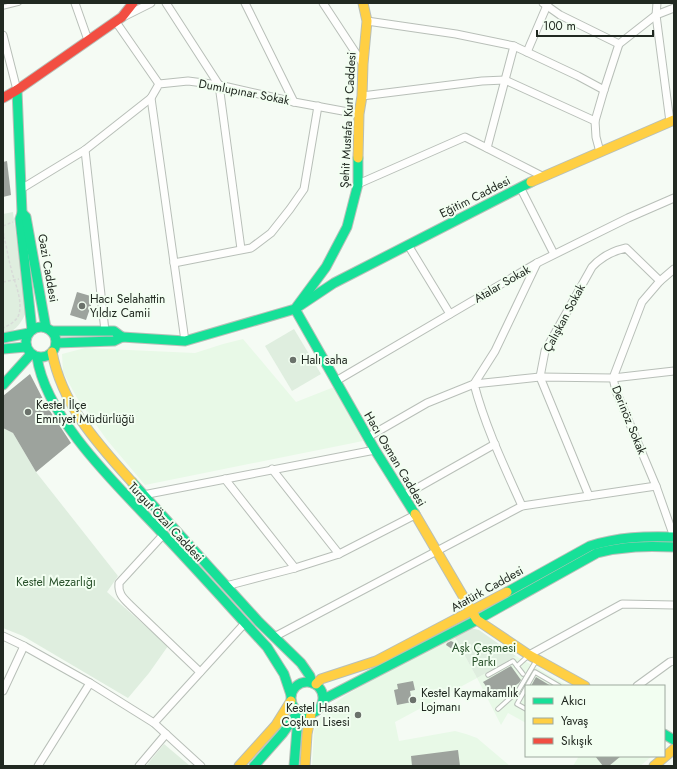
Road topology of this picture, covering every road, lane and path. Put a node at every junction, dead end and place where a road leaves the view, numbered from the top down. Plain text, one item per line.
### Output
1 (19, 3) edge
2 (75, 3) edge
3 (133, 3) edge
4 (151, 3) edge
5 (166, 3) edge
6 (245, 3) edge
7 (323, 3) edge
8 (363, 3) edge
9 (657, 3) edge
10 (546, 4) edge
11 (3, 7) edge
12 (674, 8) edge
13 (656, 16) junction
14 (119, 20) junction
15 (367, 21) junction
16 (3, 35) edge
17 (88, 40) junction
18 (619, 44) junction
19 (514, 46) junction
20 (527, 52) junction
21 (362, 64) junction
22 (505, 80) junction
23 (159, 84) junction
24 (219, 85) junction
25 (17, 90) junction
26 (604, 90) junction
27 (362, 96) junction
28 (3, 98) edge
29 (151, 98) junction
30 (294, 102) junction
31 (318, 106) junction
32 (359, 114) junction
33 (595, 121) junction
34 (672, 121) edge
35 (487, 148) junction
36 (85, 150) junction
37 (600, 152) junction
38 (542, 176) junction
39 (358, 184) junction
40 (520, 187) junction
41 (21, 189) junction
42 (674, 198) edge
43 (22, 212) junction
44 (3, 228) edge
45 (4, 237) edge
46 (408, 245) junction
47 (241, 249) junction
48 (554, 254) junction
49 (174, 263) junction
50 (537, 263) junction
51 (674, 269) edge
52 (27, 277) junction
53 (15, 280) junction
54 (660, 281) junction
55 (3, 282) edge
56 (295, 309) junction
57 (450, 314) junction
58 (3, 328) edge
59 (49, 329) junction
60 (105, 331) junction
61 (30, 332) junction
62 (122, 336) junction
63 (3, 338) edge
64 (185, 341) junction
65 (56, 343) junction
66 (3, 349) edge
67 (52, 352) junction
68 (31, 353) junction
69 (674, 371) edge
70 (540, 377) junction
71 (613, 378) junction
72 (336, 381) junction
73 (474, 384) junction
74 (3, 385) edge
75 (368, 437) junction
76 (495, 444) junction
77 (375, 450) junction
78 (272, 469) junction
79 (225, 479) junction
80 (656, 486) junction
81 (143, 495) junction
82 (403, 496) junction
83 (589, 496) junction
84 (522, 506) junction
85 (415, 515) junction
86 (163, 535) junction
87 (674, 537) edge
88 (674, 546) edge
89 (437, 551) junction
90 (339, 554) junction
91 (295, 568) junction
92 (226, 586) junction
93 (674, 605) edge
94 (471, 612) junction
95 (477, 620) junction
96 (245, 623) junction
97 (3, 636) edge
98 (435, 636) junction
99 (274, 637) junction
100 (24, 646) junction
101 (533, 657) junction
102 (674, 662) edge
103 (517, 666) junction
104 (200, 672) junction
105 (523, 674) dead end
106 (488, 676) dead end
107 (566, 676) junction
108 (314, 683) junction
109 (90, 684) junction
110 (528, 685) edge
111 (558, 685) edge
112 (561, 685) edge
113 (583, 685) edge
114 (638, 685) edge
115 (525, 690) edge
116 (3, 691) edge
117 (291, 698) junction
118 (324, 699) junction
119 (525, 708) edge
120 (498, 709) dead end
121 (304, 713) junction
122 (154, 723) junction
123 (166, 734) junction
124 (665, 735) edge
125 (674, 740) edge
126 (674, 749) edge
127 (665, 757) edge
128 (665, 757) edge
129 (38, 766) edge
130 (139, 766) edge
131 (201, 766) edge
132 (238, 766) edge
133 (254, 766) edge
134 (294, 766) edge
135 (305, 766) edge
136 (654, 766) edge

1 - 11 lane
2 - 17 street
3 - 14 main road
4 - 14 street
5 - 24 street
6 - 30 street
7 - 21 street
8 - 15 main road, Şehit Mustafa Kurt Caddesi
9 - 13 street
10 - 18 street
10 - 20 street
12 - 13 street
13 - 18 street
13 - 34 street
14 - 17 main road
14 - 23 street
15 - 19 street
15 - 21 main road, Şehit Mustafa Kurt Caddesi
16 - 25 street
17 - 25 main road
18 - 26 street
19 - 20 street
19 - 22 street
20 - 26 street
21 - 27 main road, Şehit Mustafa Kurt Caddesi
22 - 27 street
22 - 33 street
22 - 35 street
23 - 24 street, Dumlupınar Sokak
23 - 29 street
24 - 30 street, Dumlupınar Sokak
24 - 47 street
25 - 28 main road
25 - 41 main road, Gazi Caddesi
26 - 33 street
27 - 32 main road, Şehit Mustafa Kurt Caddesi
29 - 36 street
29 - 49 street
30 - 31 street, Dumlupınar Sokak
31 - 32 street, Dumlupınar Sokak
31 - 47 street
32 - 39 main road, Şehit Mustafa Kurt Caddesi
33 - 37 street
34 - 37 main road, Eğitim Caddesi
35 - 38 street
35 - 39 street
36 - 41 street
36 - 60 street
37 - 38 main road, Eğitim Caddesi
38 - 40 main road, Eğitim Caddesi
39 - 56 main road, Şehit Mustafa Kurt Caddesi
40 - 46 main road, Eğitim Caddesi
40 - 48 street
41 - 43 main road, Gazi Caddesi
42 - 48 street, Atalar Sokak
43 - 52 main road, Gazi Caddesi
43 - 59 main road, Gazi Caddesi
44 - 45 path
45 - 53 path
46 - 56 main road, Eğitim Caddesi
46 - 57 street
47 - 49 street
48 - 50 street, Atalar Sokak
49 - 64 street
50 - 57 street, Atalar Sokak
50 - 73 street
51 - 54 street, Derinöz Sokak
52 - 53 path
52 - 61 main road, Gazi Caddesi
53 - 55 path
53 - 58 path
54 - 70 street, Çalışkan Sokak
54 - 71 street, Derinöz Sokak
56 - 64 main road
56 - 72 main road, Hacı Osman Caddesi
57 - 72 street, Atalar Sokak
59 - 60 main road
59 - 61 main road
59 - 65 main road
60 - 62 main road
61 - 63 main road
61 - 68 main road
62 - 64 main road
62 - 65 main road
65 - 67 main road
66 - 68 main road
67 - 68 main road
67 - 81 main road, Turgut Özal Caddesi
68 - 74 main road
68 - 86 main road, Turgut Özal Caddesi
69 - 71 street
70 - 71 street
70 - 73 street
70 - 83 street
71 - 80 street, Derinöz Sokak
72 - 75 main road, Hacı Osman Caddesi
73 - 75 street
73 - 76 street
75 - 77 main road, Hacı Osman Caddesi
76 - 82 street
76 - 84 street
77 - 78 street
77 - 82 main road, Hacı Osman Caddesi
78 - 79 street
78 - 90 street
79 - 81 street
79 - 91 street
80 - 83 street
80 - 87 street, Derinöz Sokak
81 - 92 main road, Turgut Özal Caddesi
82 - 85 main road, Hacı Osman Caddesi
83 - 84 street
84 - 89 street
85 - 89 main road, Hacı Osman Caddesi
85 - 90 street
86 - 96 main road, Turgut Özal Caddesi
86 - 104 street
87 - 94 main road, Atatürk Caddesi
88 - 95 main road, Atatürk Caddesi
89 - 94 main road, Hacı Osman Caddesi
89 - 99 street
90 - 91 street
91 - 92 street
92 - 99 main road, Turgut Özal Caddesi
93 - 101 street
94 - 95 main road, Hacı Osman Caddesi
94 - 98 main road, Atatürk Caddesi
95 - 98 main road, Atatürk Caddesi
95 - 101 main road, Hacı Osman Caddesi
96 - 104 street
96 - 117 main road, Turgut Özal Caddesi
97 - 100 street
98 - 108 main road, Atatürk Caddesi
98 - 118 main road, Atatürk Caddesi
99 - 108 main road, Turgut Özal Caddesi
100 - 109 street
100 - 116 street
101 - 103 lane
101 - 107 main road, Hacı Osman Caddesi
101 - 120 lane
102 - 114 street
103 - 105 lane
103 - 106 lane
104 - 122 street
107 - 112 lane
107 - 113 main road, Hacı Osman Caddesi
108 - 117 main road
108 - 118 main road
109 - 122 street
109 - 129 street
110 - 111 lane
115 - 119 lane
117 - 121 main road
117 - 132 main road
118 - 121 main road
121 - 133 main road
121 - 134 main road
121 - 135 main road
122 - 123 street
123 - 130 street
123 - 131 street
124 - 125 main road
126 - 128 main road
127 - 136 main road

